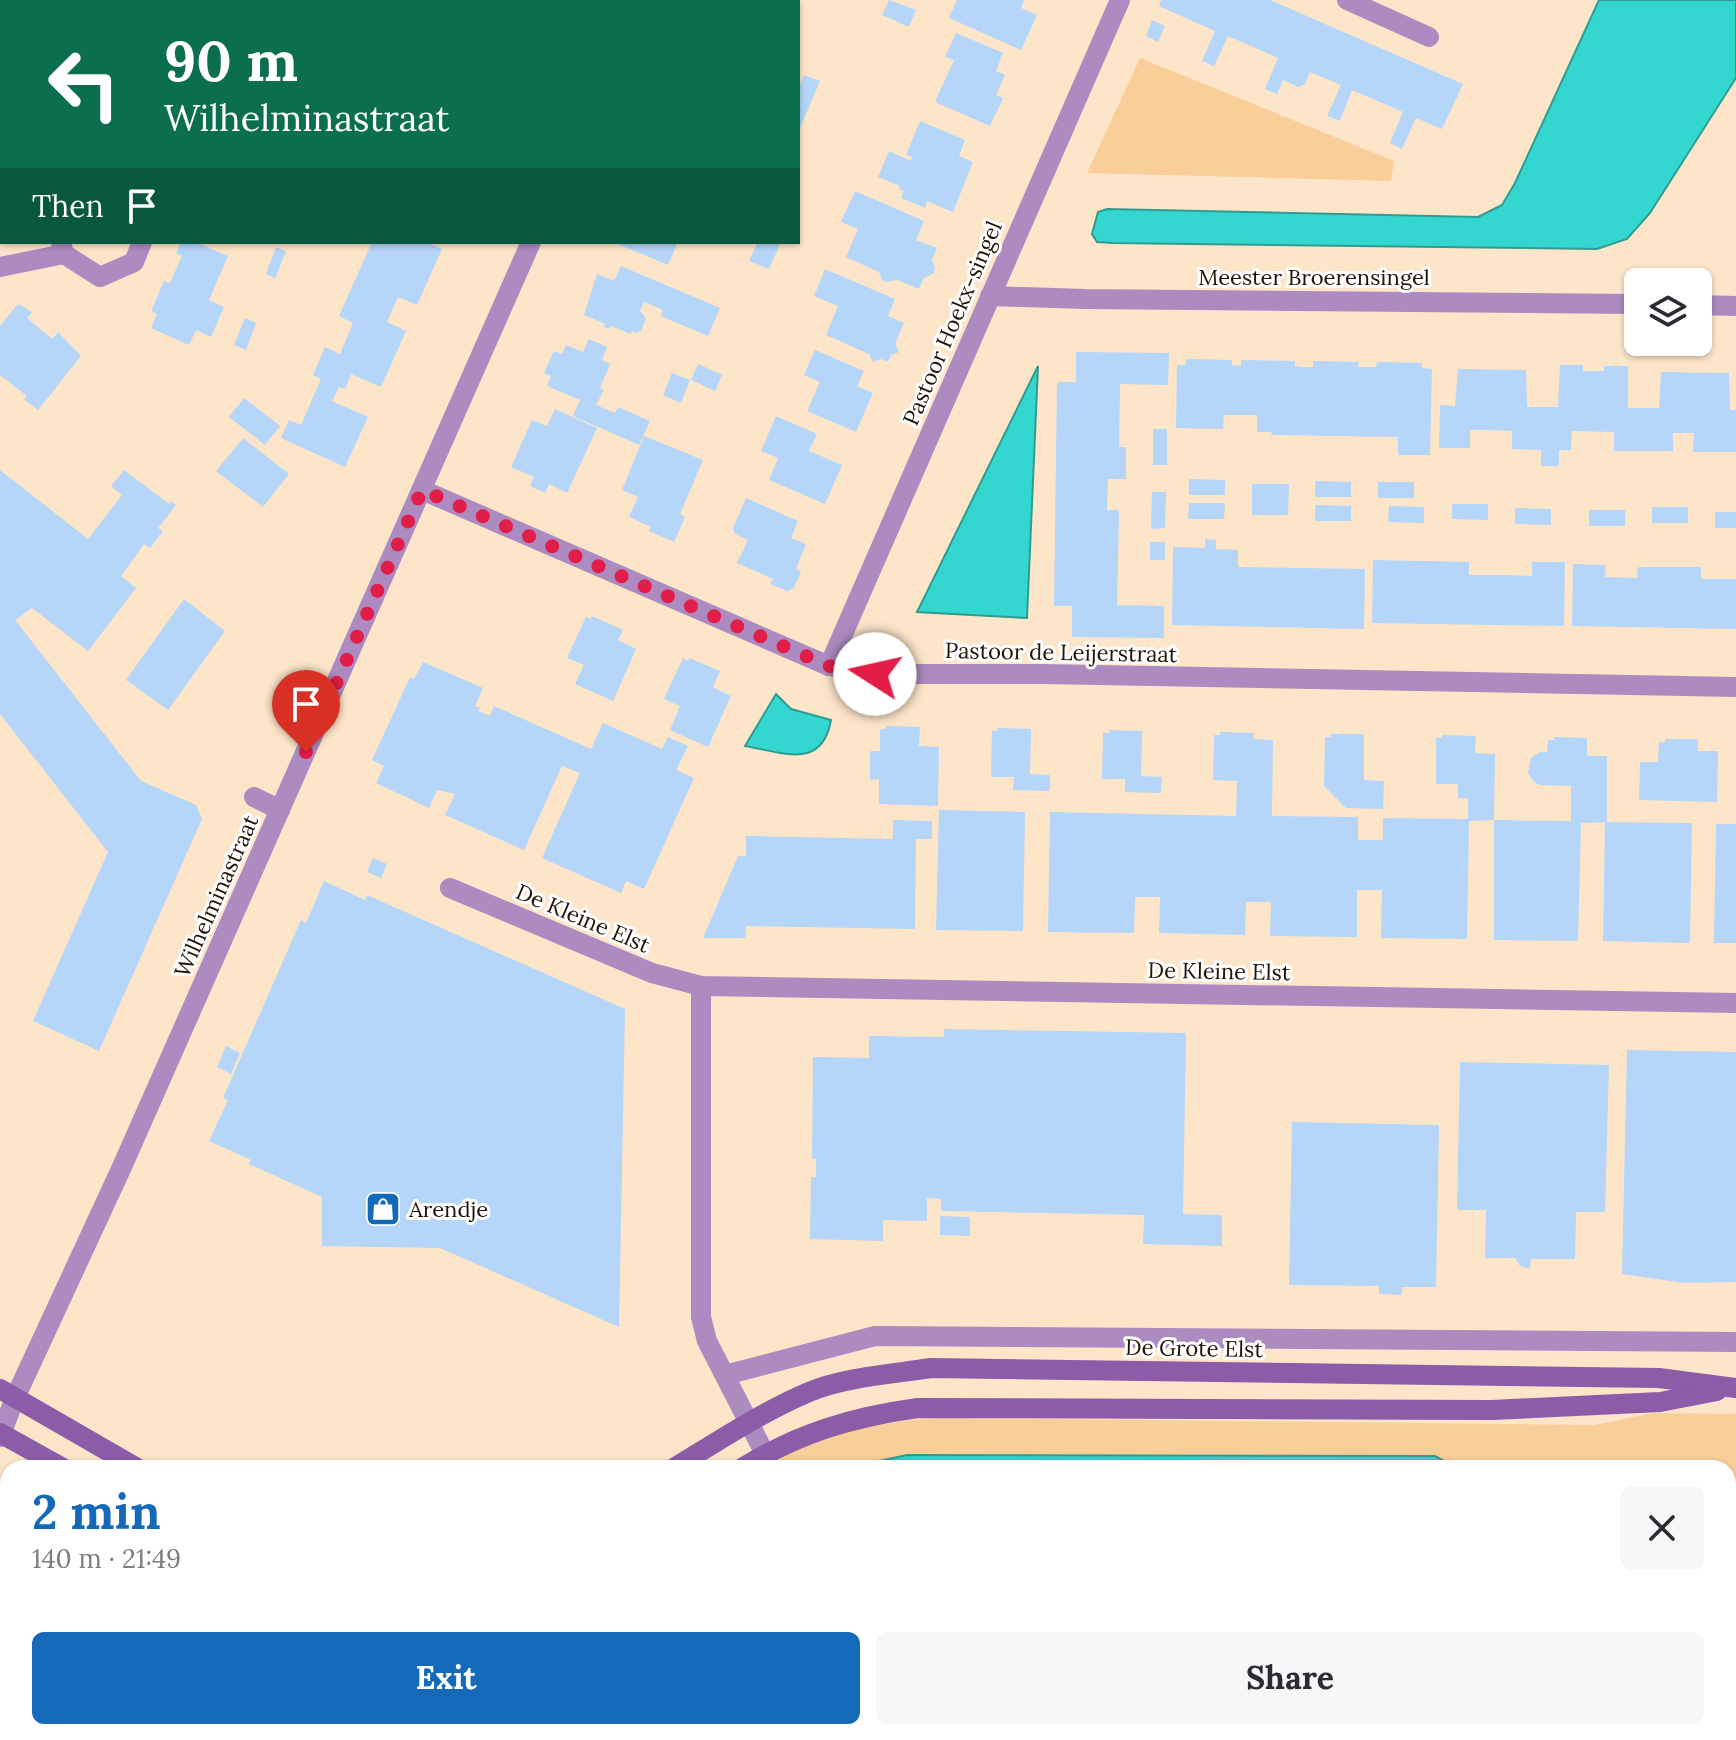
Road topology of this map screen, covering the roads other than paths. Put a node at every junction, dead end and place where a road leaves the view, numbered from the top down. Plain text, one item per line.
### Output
1 (1120, 0) edge
2 (1347, 0) edge
3 (1429, 37) dead end
4 (141, 244) edge
5 (530, 244) edge
6 (62, 248) edge
7 (0, 267) edge
8 (990, 296) junction
9 (1624, 304) edge
10 (1712, 305) edge
11 (1736, 306) edge
12 (422, 490) junction
13 (829, 666) junction
14 (1736, 687) edge
15 (254, 797) dead end
16 (280, 810) junction
17 (450, 888) dead end
18 (701, 986) junction
19 (1736, 1003) edge
20 (1736, 1342) edge
21 (725, 1375) junction
22 (8, 1393) edge
23 (749, 1422) junction
24 (1, 1434) edge
25 (765, 1454) junction
26 (48, 1460) edge
27 (123, 1460) edge
28 (687, 1460) edge
29 (755, 1460) edge

1 - 8 street, Pastoor Hoekx-singel
2 - 3 street
4 - 6 street
5 - 12 street, Wilhelminastraat
6 - 7 street
8 - 9 street, Meester Broerensingel
8 - 13 street, Pastoor Hoekx-singel
10 - 11 street
12 - 13 street, Pastoor de Leijerstraat
12 - 16 street, Wilhelminastraat
13 - 14 street, Pastoor de Leijerstraat
15 - 16 street
16 - 22 street, Wilhelminastraat
17 - 18 street, De Kleine Elst
18 - 19 street, De Kleine Elst
18 - 21 street
20 - 21 street
21 - 23 street
22 - 24 street, Wilhelminastraat
22 - 27 main road
23 - 25 street
23 - 25 main road, De Grote Elst
23 - 28 main road, De Grote Elst
24 - 26 main road
25 - 29 main road, De Grote Elst

